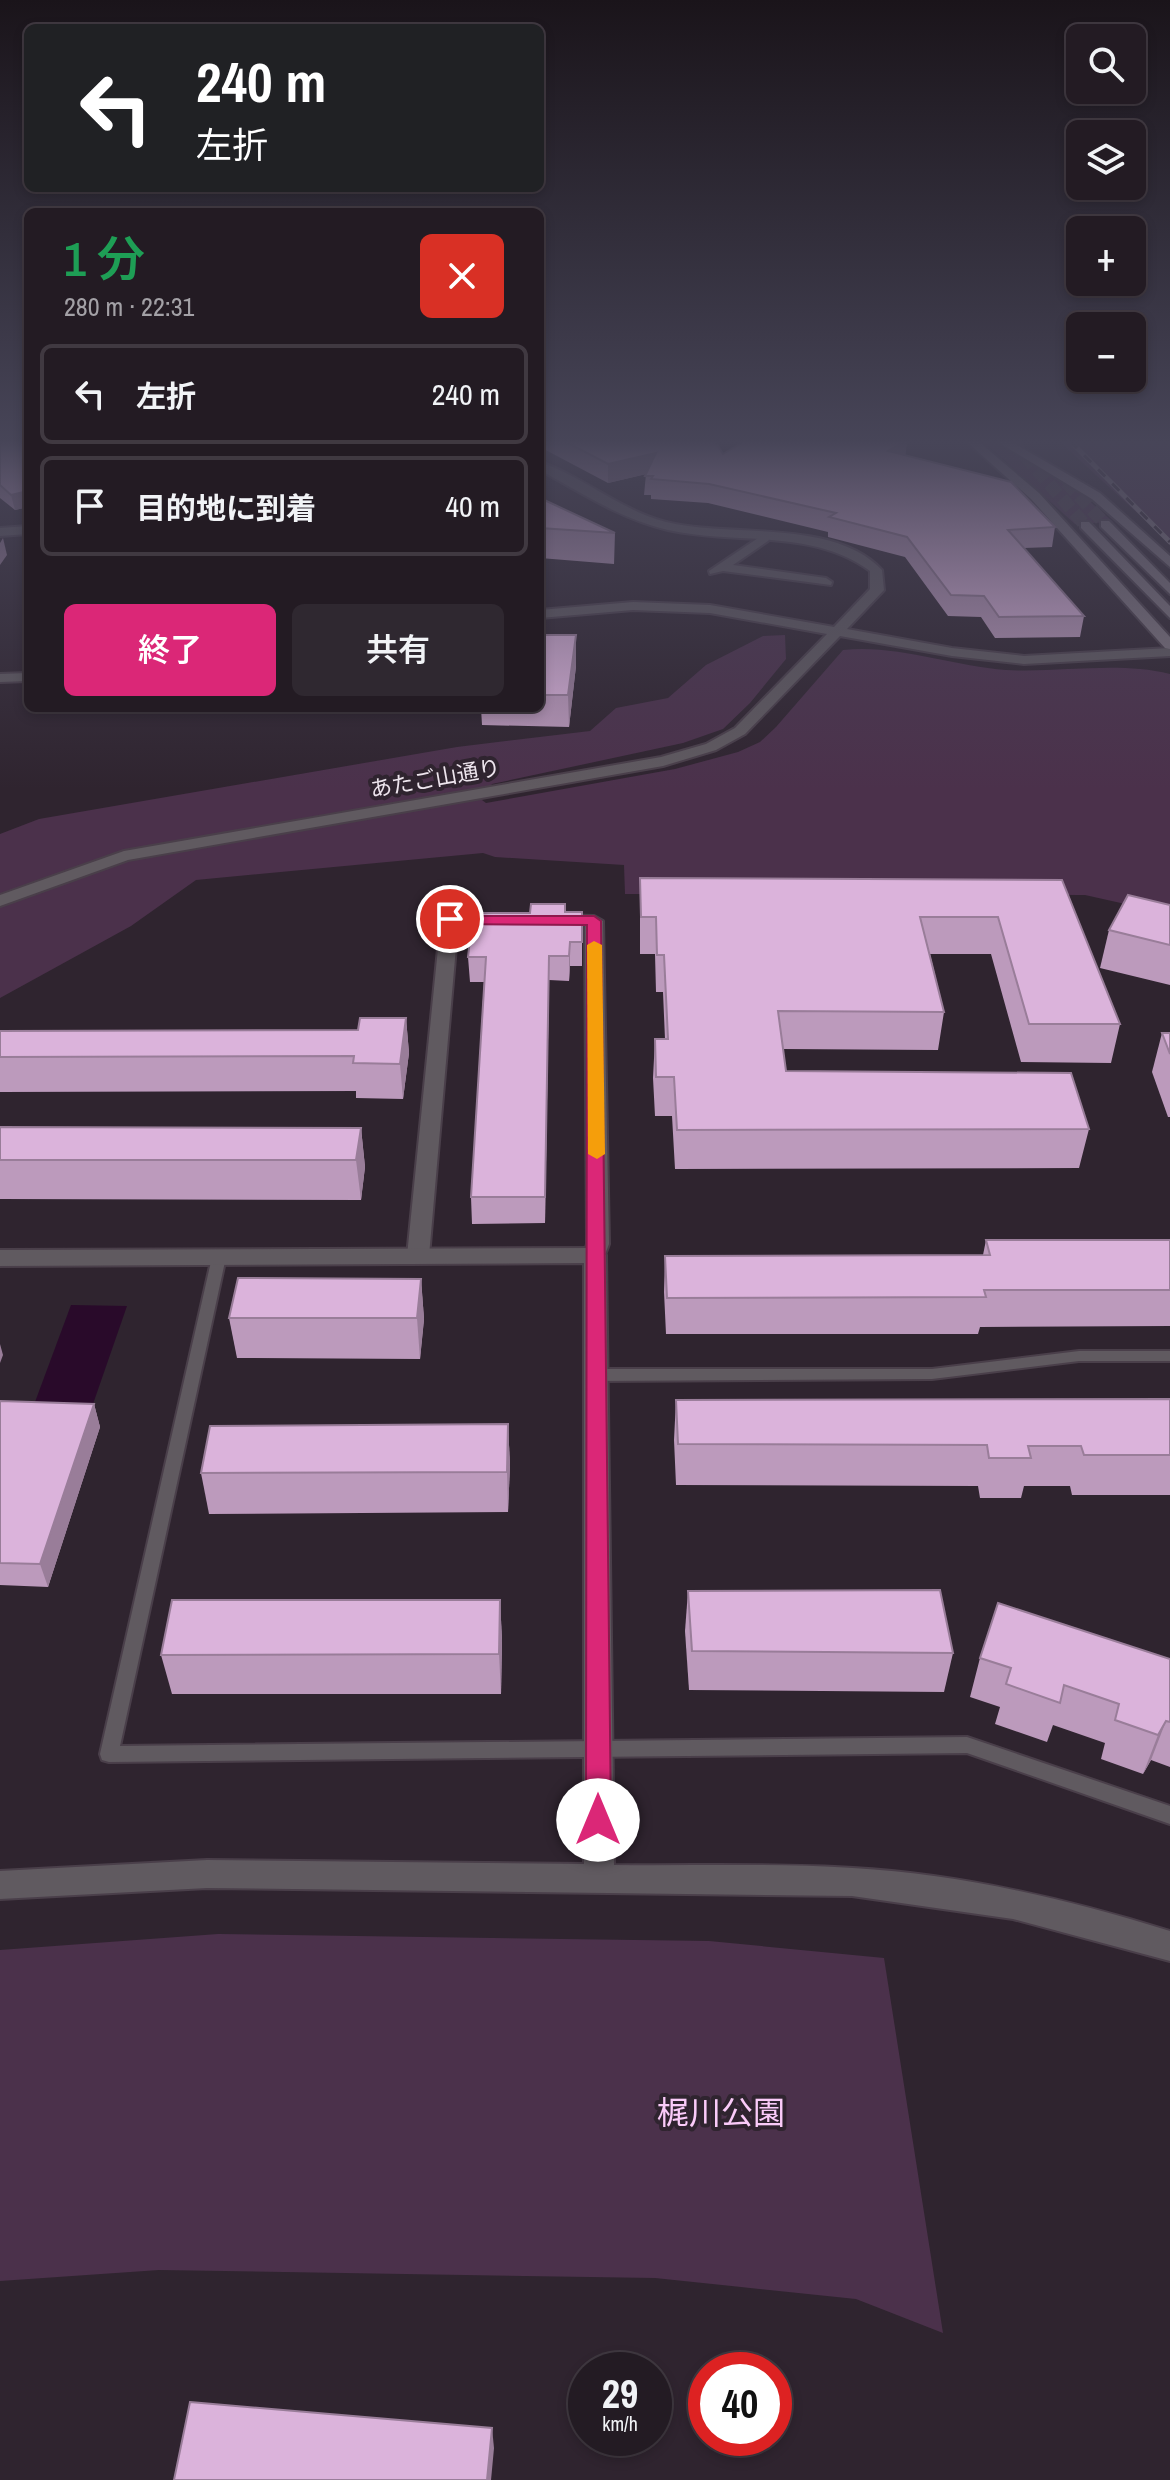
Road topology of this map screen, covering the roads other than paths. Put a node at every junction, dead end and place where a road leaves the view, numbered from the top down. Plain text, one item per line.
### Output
1 (736, 557) edge
2 (857, 557) edge
3 (1090, 557) edge
4 (1115, 557) edge
5 (1137, 557) edge
6 (720, 567) junction
7 (707, 576) dead end
8 (826, 582) dead end
9 (1170, 590) edge
10 (544, 614) edge
11 (1170, 614) edge
12 (839, 630) junction
13 (1170, 645) edge
14 (1170, 652) edge
15 (24, 677) edge
16 (0, 678) edge
17 (0, 901) edge
18 (595, 1255) junction
19 (418, 1256) junction
20 (219, 1257) junction
21 (0, 1258) edge
22 (1170, 1356) edge
23 (596, 1375) junction
24 (598, 1750) junction
25 (1170, 1815) edge
26 (599, 1877) junction
27 (0, 1885) edge
28 (1170, 1946) edge

1 - 6 street
2 - 12 street, あたご山通り
3 - 13 main road
4 - 11 main road
5 - 9 main road
6 - 7 street
6 - 8 street
10 - 12 street
12 - 14 street
12 - 17 street, あたご山通り
15 - 16 street
18 - 19 street
18 - 19 street
18 - 23 street
19 - 20 street
20 - 21 street
20 - 24 lane
22 - 23 lane
23 - 24 street
24 - 25 lane
24 - 26 street
26 - 27 street
26 - 28 street

